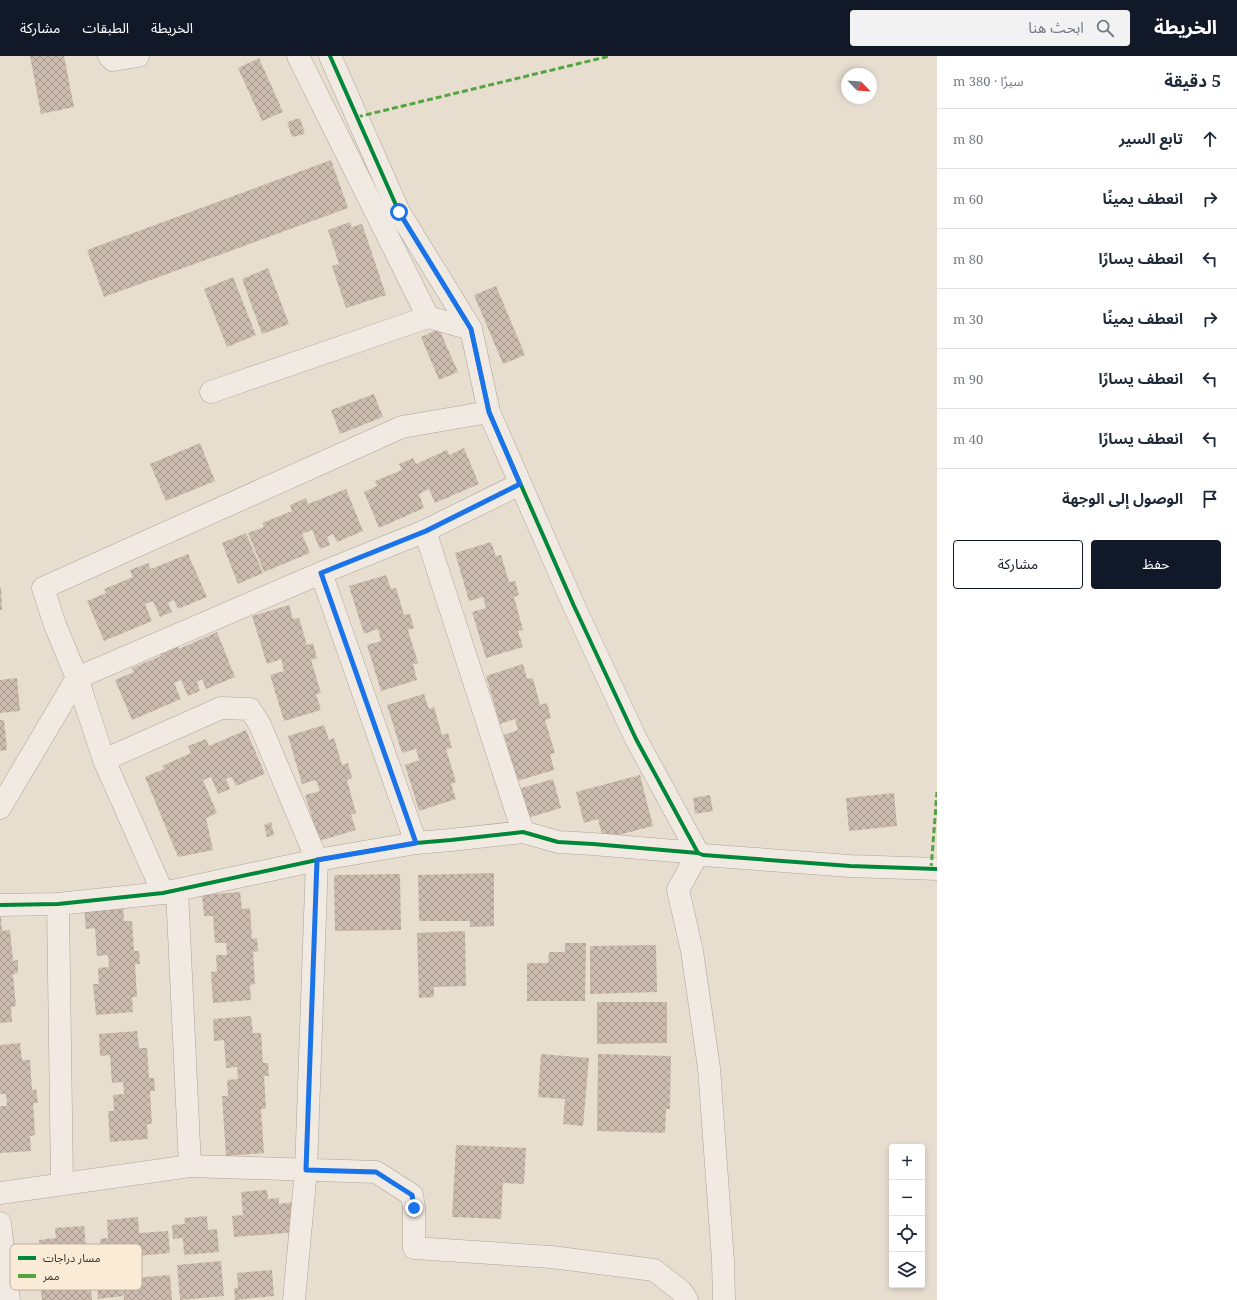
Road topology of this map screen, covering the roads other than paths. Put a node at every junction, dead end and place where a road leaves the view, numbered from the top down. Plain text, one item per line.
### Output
1 (109, 56) edge
2 (138, 56) edge
3 (298, 56) edge
4 (330, 56) edge
5 (428, 317) junction
6 (471, 329) junction
7 (211, 392) dead end
8 (489, 412) junction
9 (520, 484) junction
10 (426, 531) junction
11 (321, 573) junction
12 (77, 678) junction
13 (104, 760) junction
14 (0, 808) edge
15 (523, 832) junction
16 (416, 843) junction
17 (698, 853) junction
18 (317, 860) junction
19 (937, 869) edge
20 (170, 892) junction
21 (58, 904) junction
22 (0, 905) edge
23 (190, 1166) junction
24 (306, 1170) junction
25 (62, 1184) junction
26 (0, 1193) edge
27 (0, 1223) edge
28 (9, 1300) edge
29 (294, 1300) edge
30 (687, 1300) edge
31 (724, 1300) edge

1 - 2 street
3 - 5 street
4 - 6 street
5 - 6 street
5 - 7 street
6 - 8 street
8 - 9 street
8 - 12 street
9 - 10 street
9 - 17 street
10 - 11 street
10 - 15 street
11 - 12 street
11 - 16 street
12 - 13 street
12 - 14 street
13 - 18 street
13 - 20 street
15 - 16 street
15 - 17 street
16 - 18 street
17 - 19 street
17 - 31 street
18 - 20 street
18 - 24 street
20 - 21 street
20 - 23 street
21 - 22 street
21 - 25 street
23 - 24 street
23 - 25 street
24 - 29 street
24 - 30 street
25 - 26 street
27 - 28 street

